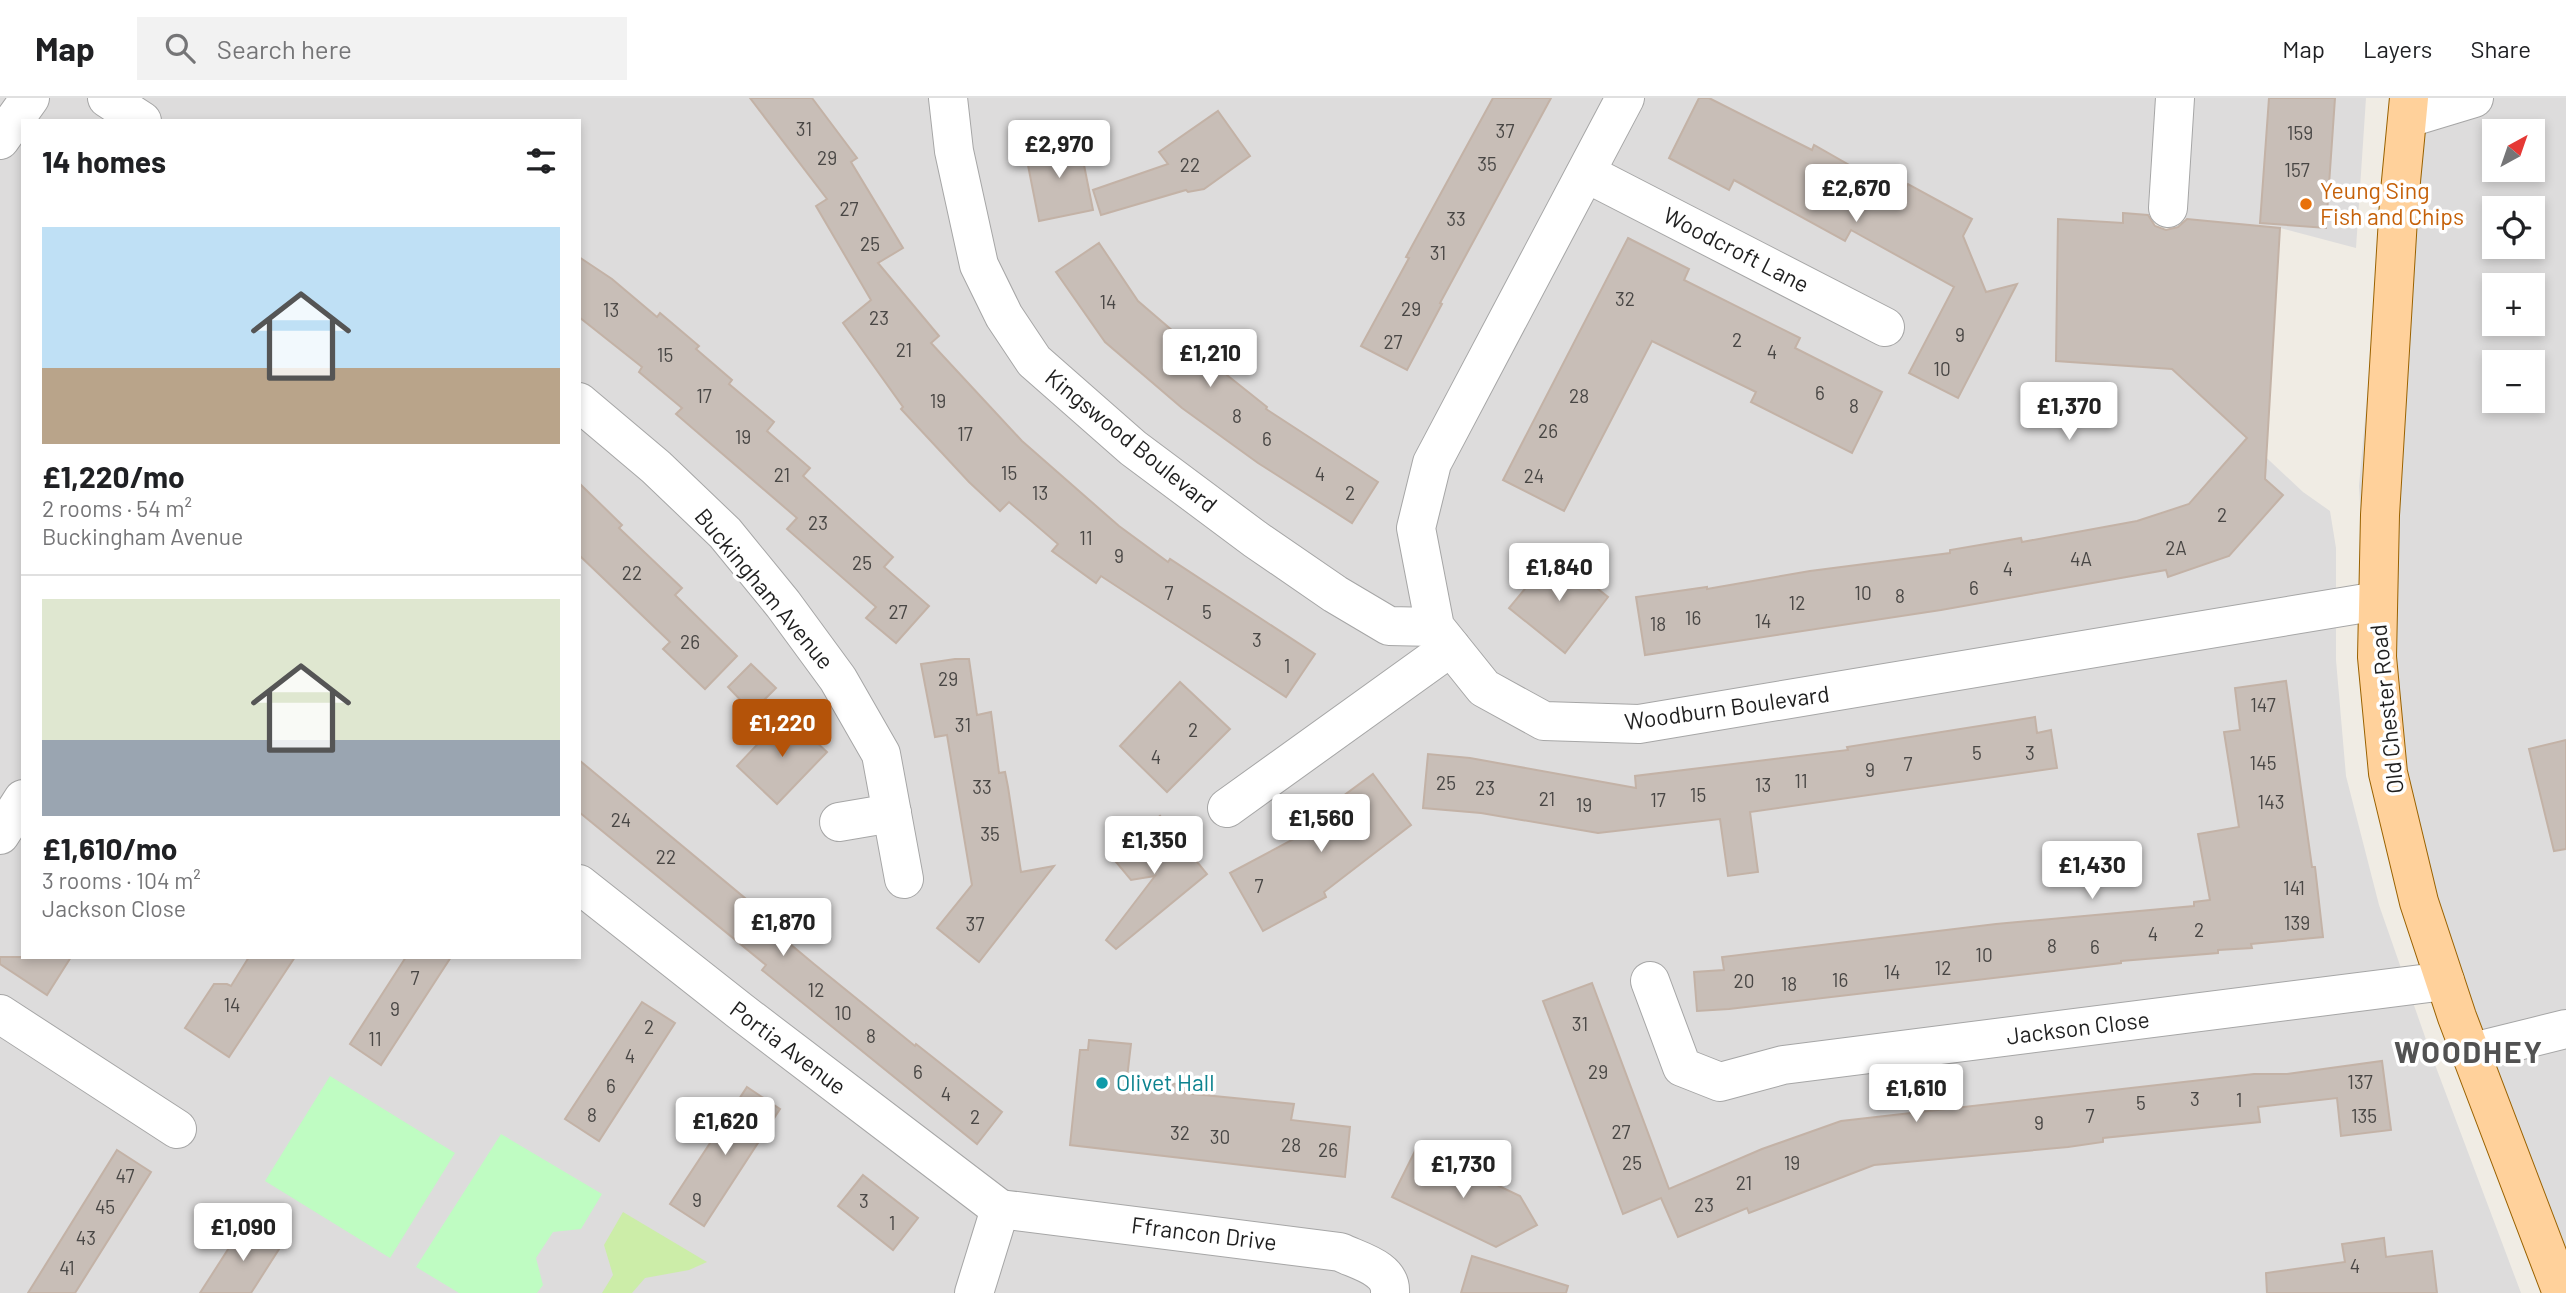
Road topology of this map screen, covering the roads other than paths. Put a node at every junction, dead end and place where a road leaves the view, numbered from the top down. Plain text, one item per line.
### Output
1 (30, 98) edge
2 (107, 98) edge
3 (948, 98) edge
4 (1625, 98) edge
5 (2175, 98) edge
6 (2474, 98) edge
7 (2409, 108) edge
8 (139, 119) edge
9 (0, 141) edge
10 (1586, 173) junction
11 (2168, 208) dead end
12 (1885, 327) dead end
13 (581, 404) edge
14 (2378, 601) junction
15 (1443, 637) junction
16 (21, 802) edge
17 (1227, 808) dead end
18 (892, 813) junction
19 (839, 822) dead end
20 (0, 835) edge
21 (904, 879) dead end
22 (581, 886) edge
23 (1650, 981) dead end
24 (2445, 981) junction
25 (0, 1014) edge
26 (2566, 1030) edge
27 (2469, 1053) junction
28 (177, 1129) dead end
29 (1000, 1209) junction
30 (974, 1293) edge
31 (1390, 1293) edge
32 (2562, 1293) edge

1 - 9 street
2 - 8 street
3 - 15 street, Kingswood Boulevard
4 - 10 street, Woodburn Boulevard
5 - 11 street
6 - 7 street
7 - 14 main road, Old Chester Road
10 - 12 street, Woodcroft Lane
10 - 15 street, Woodburn Boulevard
13 - 18 street, Buckingham Avenue
14 - 15 street, Woodburn Boulevard
14 - 24 main road, Old Chester Road
15 - 17 street
16 - 20 street
18 - 19 street
18 - 21 street, Buckingham Avenue
22 - 29 street, Portia Avenue
23 - 24 street, Jackson Close
24 - 27 main road, Old Chester Road
25 - 28 street
26 - 27 street
27 - 32 main road, Old Chester Road
29 - 30 street
29 - 31 street, Ffrancon Drive

